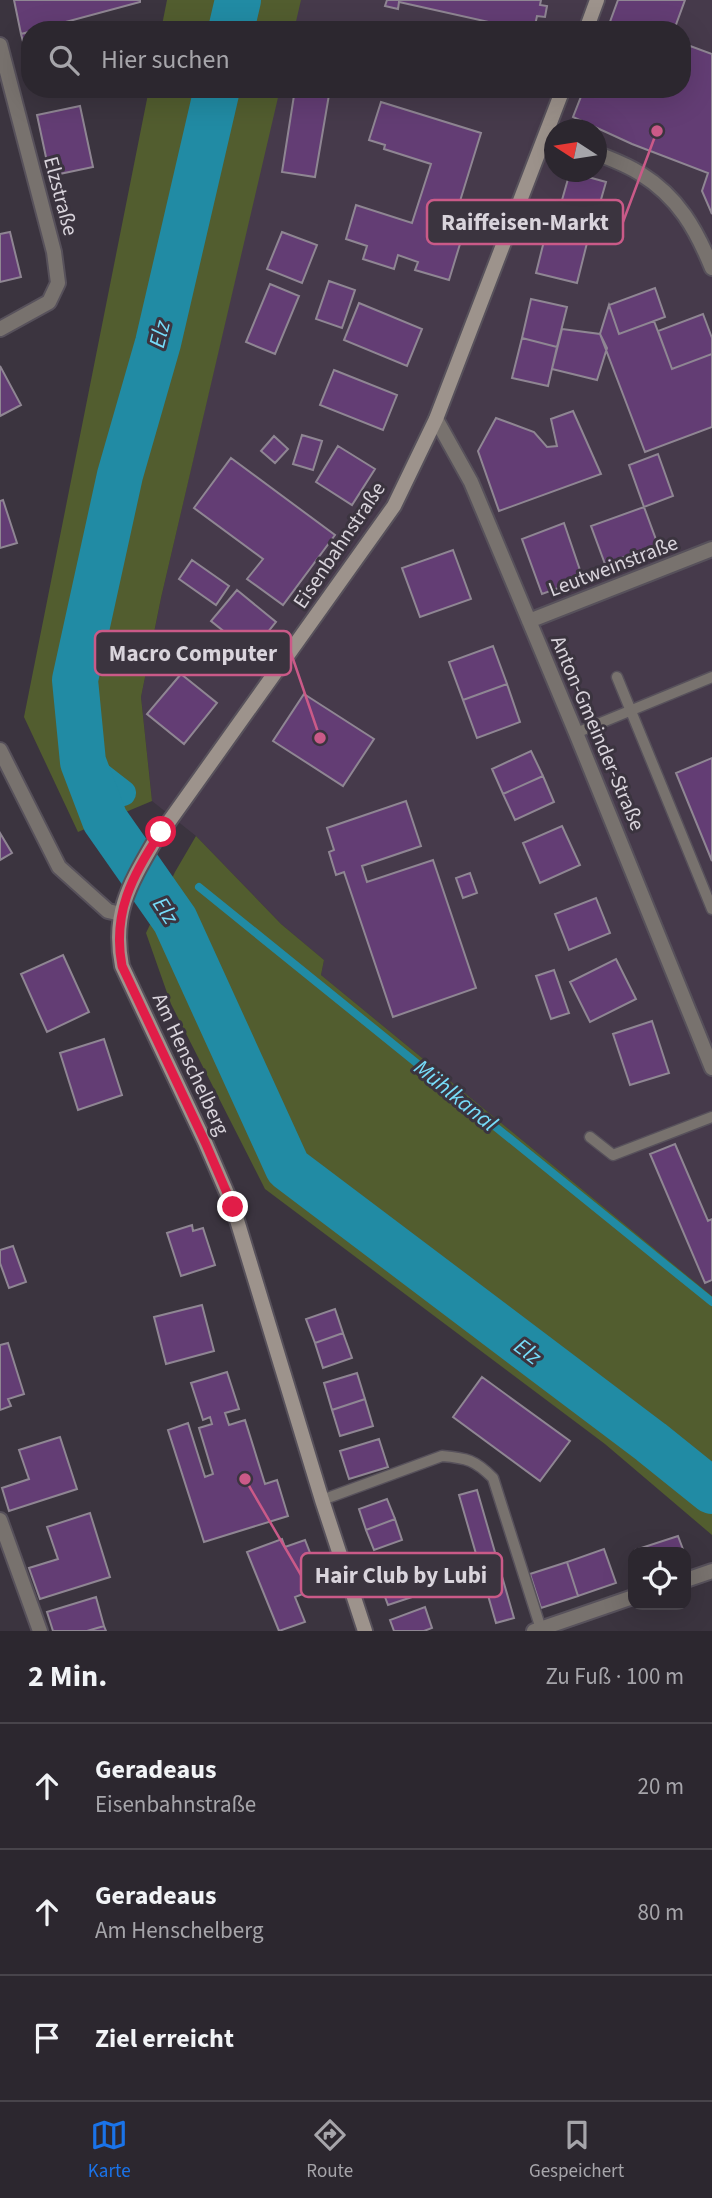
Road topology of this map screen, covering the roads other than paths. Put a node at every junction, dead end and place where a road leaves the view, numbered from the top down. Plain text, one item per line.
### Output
1 (597, 0) edge
2 (589, 21) edge
3 (0, 45) edge
4 (561, 98) edge
5 (555, 119) edge
6 (544, 149) edge
7 (607, 158) edge
8 (712, 268) edge
9 (0, 329) edge
10 (436, 419) junction
11 (712, 549) edge
12 (528, 621) junction
13 (617, 677) dead end
14 (712, 677) edge
15 (631, 710) junction
16 (576, 733) junction
17 (0, 750) edge
18 (712, 909) edge
19 (121, 914) junction
20 (712, 1068) edge
21 (712, 1117) edge
22 (590, 1137) dead end
23 (322, 1500) junction
24 (0, 1520) edge
25 (712, 1571) edge
26 (691, 1578) edge
27 (628, 1600) edge
28 (537, 1630) edge
29 (40, 1631) edge
30 (365, 1631) edge

1 - 2 main road
3 - 9 street, Elzstraße
4 - 5 main road, Eisenbahnstraße
6 - 10 main road, Eisenbahnstraße
7 - 8 street
10 - 12 street, Anton-Gmeinder-Straße
10 - 19 main road, Eisenbahnstraße
11 - 12 street, Leutweinstraße
12 - 16 street, Anton-Gmeinder-Straße
13 - 15 lane
14 - 15 lane
15 - 16 lane
15 - 18 lane
16 - 20 street, Anton-Gmeinder-Straße
17 - 19 street
19 - 23 main road, Am Henschelberg
21 - 22 lane
23 - 28 lane
23 - 30 main road, Am Henschelberg
24 - 29 street
25 - 26 street
27 - 28 street

